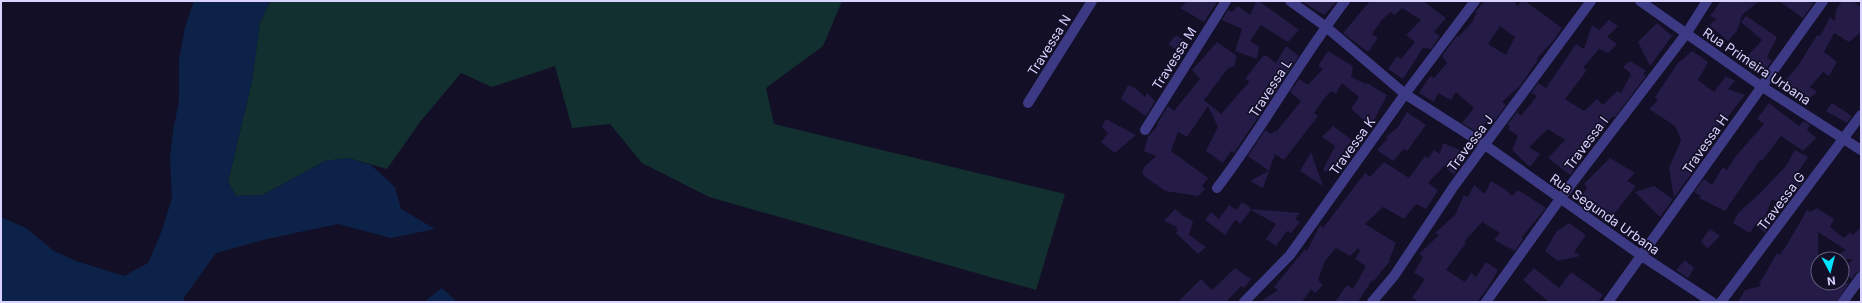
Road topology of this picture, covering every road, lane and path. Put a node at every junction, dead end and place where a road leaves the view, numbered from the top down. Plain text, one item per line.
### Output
1 (1092, 1) edge
2 (1226, 1) edge
3 (1290, 1) edge
4 (1345, 1) edge
5 (1475, 1) edge
6 (1591, 1) edge
7 (1640, 1) edge
8 (1707, 1) edge
9 (1823, 1) edge
10 (1325, 26) junction
11 (1686, 34) junction
12 (1761, 86) junction
13 (1405, 94) junction
14 (1028, 103) dead end
15 (1861, 115) edge
16 (1145, 130) dead end
17 (1844, 139) junction
18 (1485, 145) junction
19 (1861, 150) edge
20 (1218, 188) dead end
21 (1560, 199) junction
22 (1642, 256) junction
23 (1861, 277) edge
24 (1244, 302) edge
25 (1372, 302) edge
26 (1486, 302) edge
27 (1608, 302) edge
28 (1712, 302) edge
29 (1721, 302) edge
30 (1843, 302) edge

1 - 14 street, Travessa N
2 - 16 street, Travessa M
3 - 10 street, Rua Segunda Urbana
4 - 10 street, Travessa L
5 - 13 street, Travessa K
6 - 18 street, Travessa J
7 - 11 street, Rua Primeira Urbana
8 - 11 street, Travessa I
9 - 12 street, Travessa H
10 - 13 street, Rua Segunda Urbana
10 - 20 street, Travessa L
11 - 12 street, Rua Primeira Urbana
11 - 21 street, Travessa I
12 - 17 street, Rua Primeira Urbana
12 - 22 street, Travessa H
13 - 18 street, Rua Segunda Urbana
13 - 24 street, Travessa K
15 - 17 street, Travessa G
17 - 19 street, Rua Primeira Urbana
17 - 29 street, Travessa G
18 - 21 street, Rua Segunda Urbana
18 - 25 street, Travessa J
21 - 22 street, Rua Segunda Urbana
21 - 26 street, Travessa I
22 - 27 street, Travessa H
22 - 28 street, Rua Segunda Urbana
23 - 30 street

